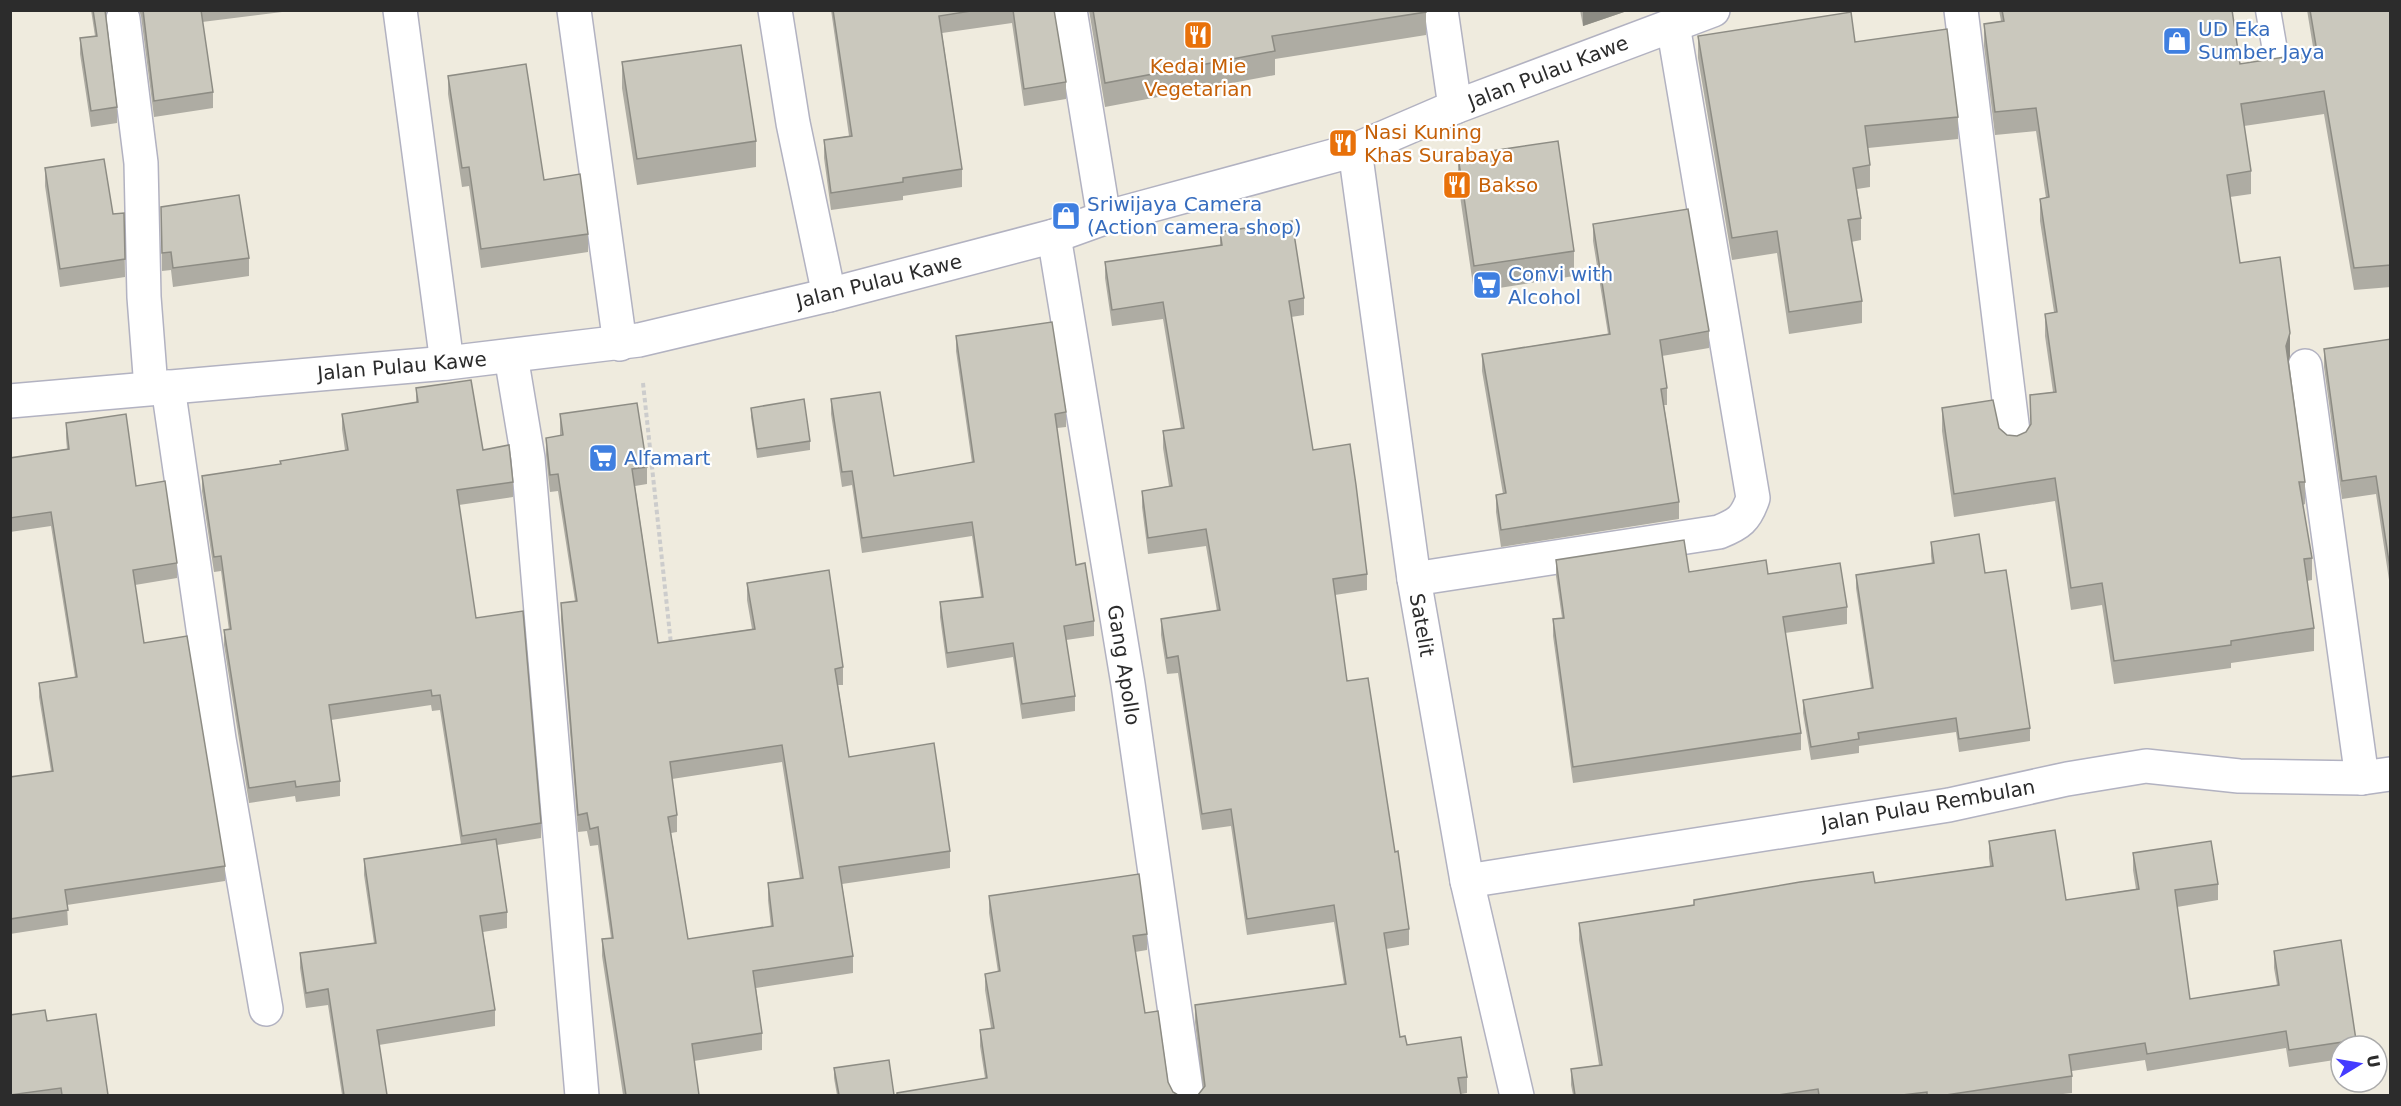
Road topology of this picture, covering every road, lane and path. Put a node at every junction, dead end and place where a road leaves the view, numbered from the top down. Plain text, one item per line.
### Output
1 (400, 10) edge
2 (574, 10) edge
3 (775, 10) edge
4 (1070, 10) edge
5 (1441, 10) edge
6 (1713, 10) edge
7 (1961, 10) edge
8 (2268, 10) edge
9 (123, 19) dead end
10 (1673, 25) junction
11 (2278, 68) edge
12 (1455, 107) junction
13 (1355, 150) junction
14 (1104, 219) junction
15 (1054, 236) junction
16 (829, 295) junction
17 (629, 342) junction
18 (511, 356) junction
19 (447, 363) junction
20 (2306, 366) dead end
21 (160, 388) junction
22 (10, 401) edge
23 (2014, 440) edge
24 (1414, 579) junction
25 (672, 646) edge
26 (2376, 776) edge
27 (1467, 881) junction
28 (266, 1009) dead end
29 (582, 1095) edge
30 (1187, 1095) edge
31 (1517, 1095) edge

1 - 19 street
2 - 17 street
3 - 16 street
4 - 14 street
5 - 12 street
6 - 10 street, Jalan Pulau Kawe
7 - 23 street
8 - 11 lane
9 - 21 street
10 - 12 street, Jalan Pulau Kawe
10 - 24 street
12 - 13 street, Jalan Pulau Kawe
13 - 14 street, Jalan Pulau Kawe
13 - 24 street, Satelit
14 - 15 street, Jalan Pulau Kawe
15 - 16 street, Jalan Pulau Kawe
15 - 30 street, Gang Apollo
16 - 17 street, Jalan Pulau Kawe
17 - 18 street, Jalan Pulau Kawe
17 - 25 path
18 - 19 street, Jalan Pulau Kawe
18 - 29 street
19 - 21 street, Jalan Pulau Kawe
20 - 26 street
21 - 22 street, Jalan Pulau Kawe
21 - 28 street
24 - 27 street, Satelit
26 - 27 street, Jalan Pulau Rembulan
27 - 31 street, Satelit

